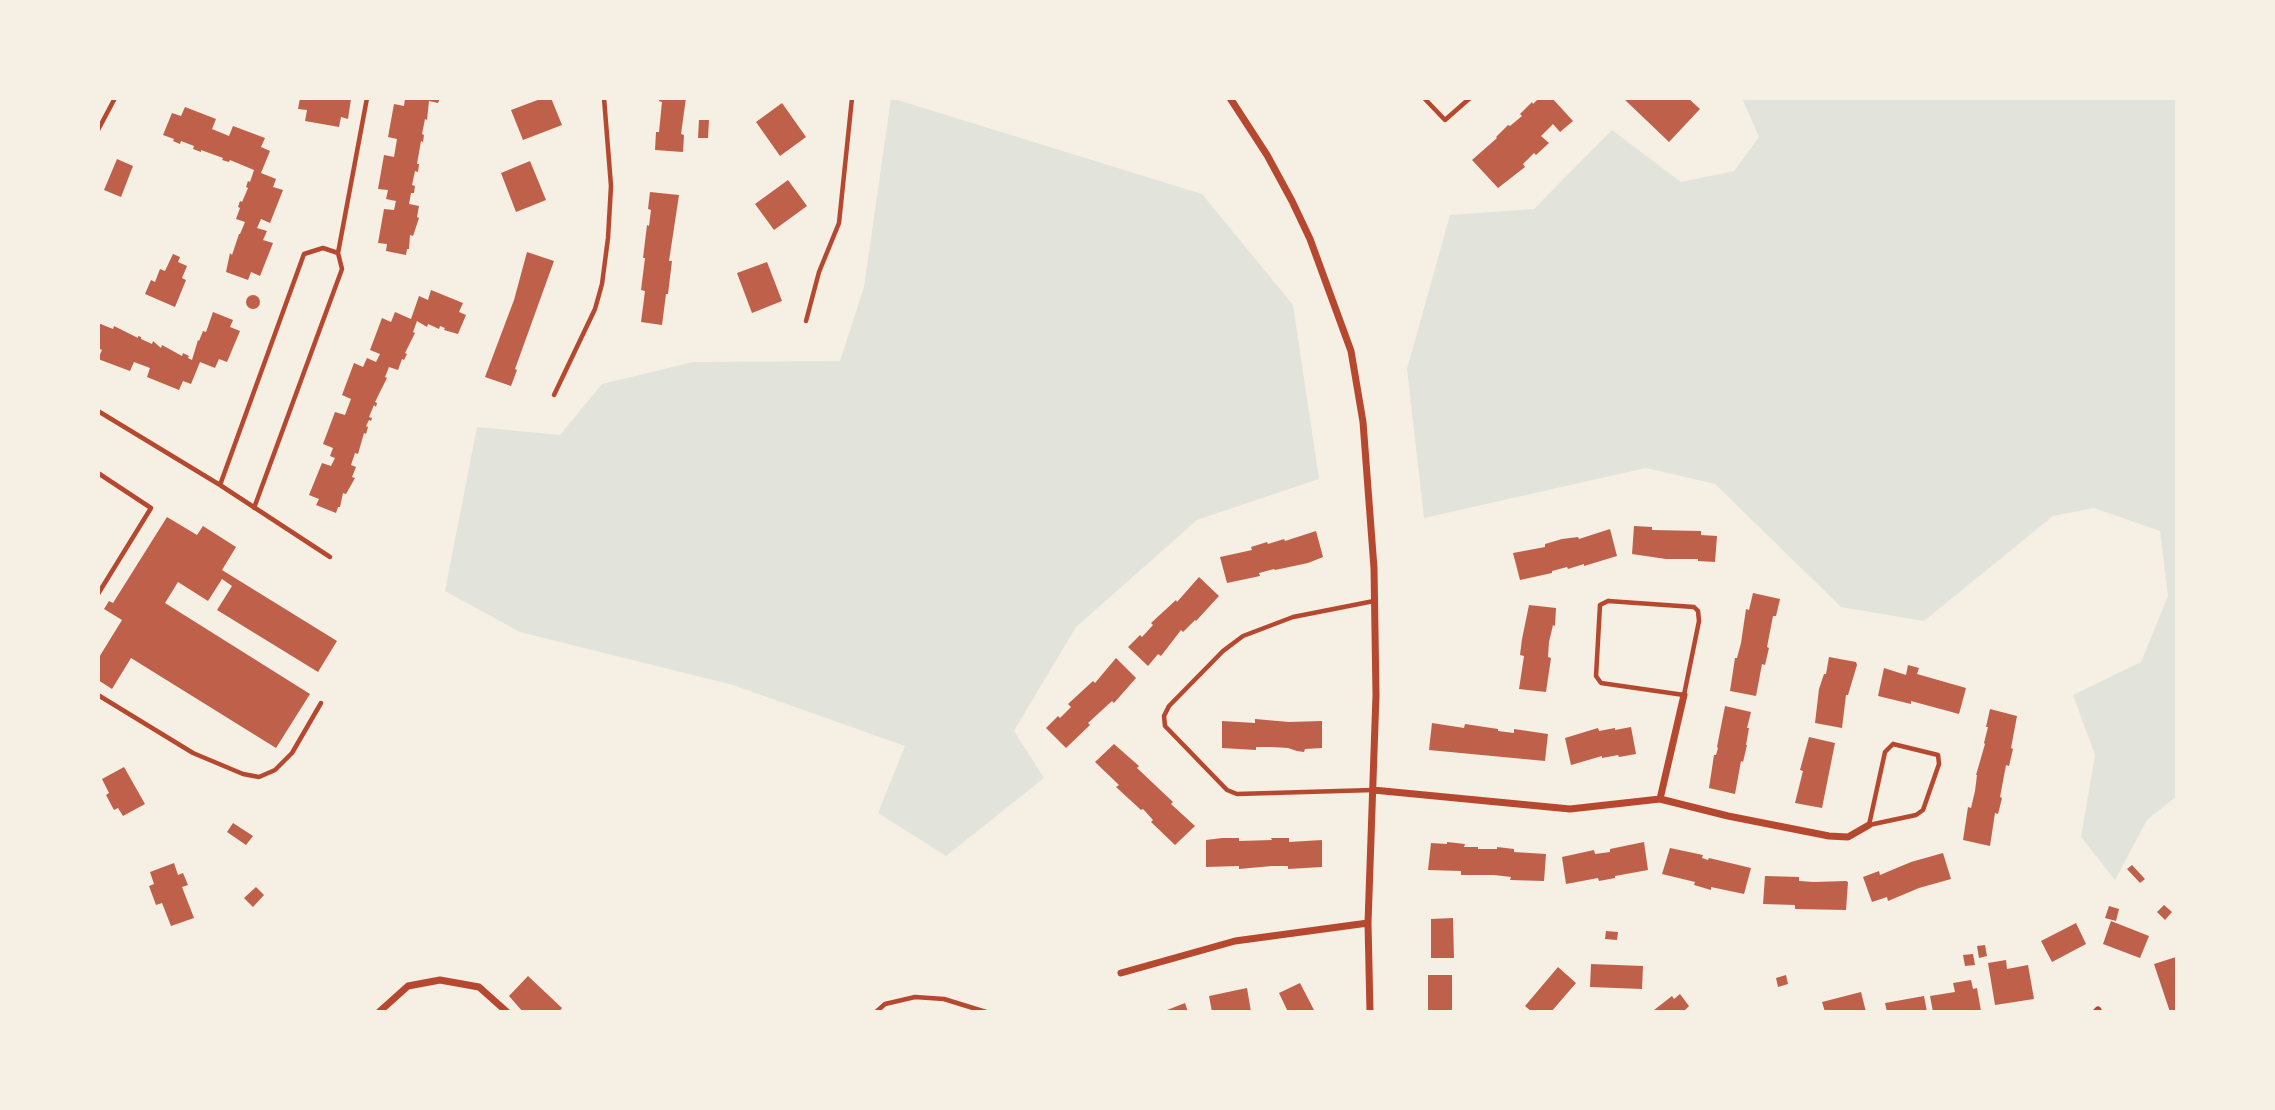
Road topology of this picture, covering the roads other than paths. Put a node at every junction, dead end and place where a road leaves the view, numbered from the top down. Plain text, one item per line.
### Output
1 (115, 98) edge
2 (367, 98) edge
3 (604, 98) edge
4 (852, 98) edge
5 (1230, 98) edge
6 (1424, 98) edge
7 (1470, 98) edge
8 (98, 130) edge
9 (338, 253) junction
10 (806, 321) dead end
11 (554, 395) dead end
12 (98, 411) edge
13 (98, 473) edge
14 (220, 485) junction
15 (254, 508) junction
16 (330, 557) dead end
17 (98, 594) edge
18 (1374, 601) junction
19 (98, 695) edge
20 (1684, 695) junction
21 (321, 703) dead end
22 (1373, 790) junction
23 (1660, 799) junction
24 (1869, 825) junction
25 (1368, 923) junction
26 (1121, 973) dead end
27 (379, 1012) edge
28 (507, 1012) edge
29 (876, 1012) edge
30 (986, 1012) edge
31 (1370, 1012) edge

1 - 8 lane
2 - 9 lane
3 - 11 lane
4 - 10 lane
5 - 18 street
6 - 7 lane
9 - 14 lane
9 - 15 lane
12 - 14 lane
13 - 17 lane
14 - 15 lane
15 - 16 lane
18 - 22 street
18 - 22 lane
19 - 21 lane
20 - 20 lane
20 - 23 street
22 - 23 street
22 - 25 street
23 - 24 street
24 - 24 lane
25 - 26 street
25 - 31 street
27 - 28 street
29 - 30 lane

